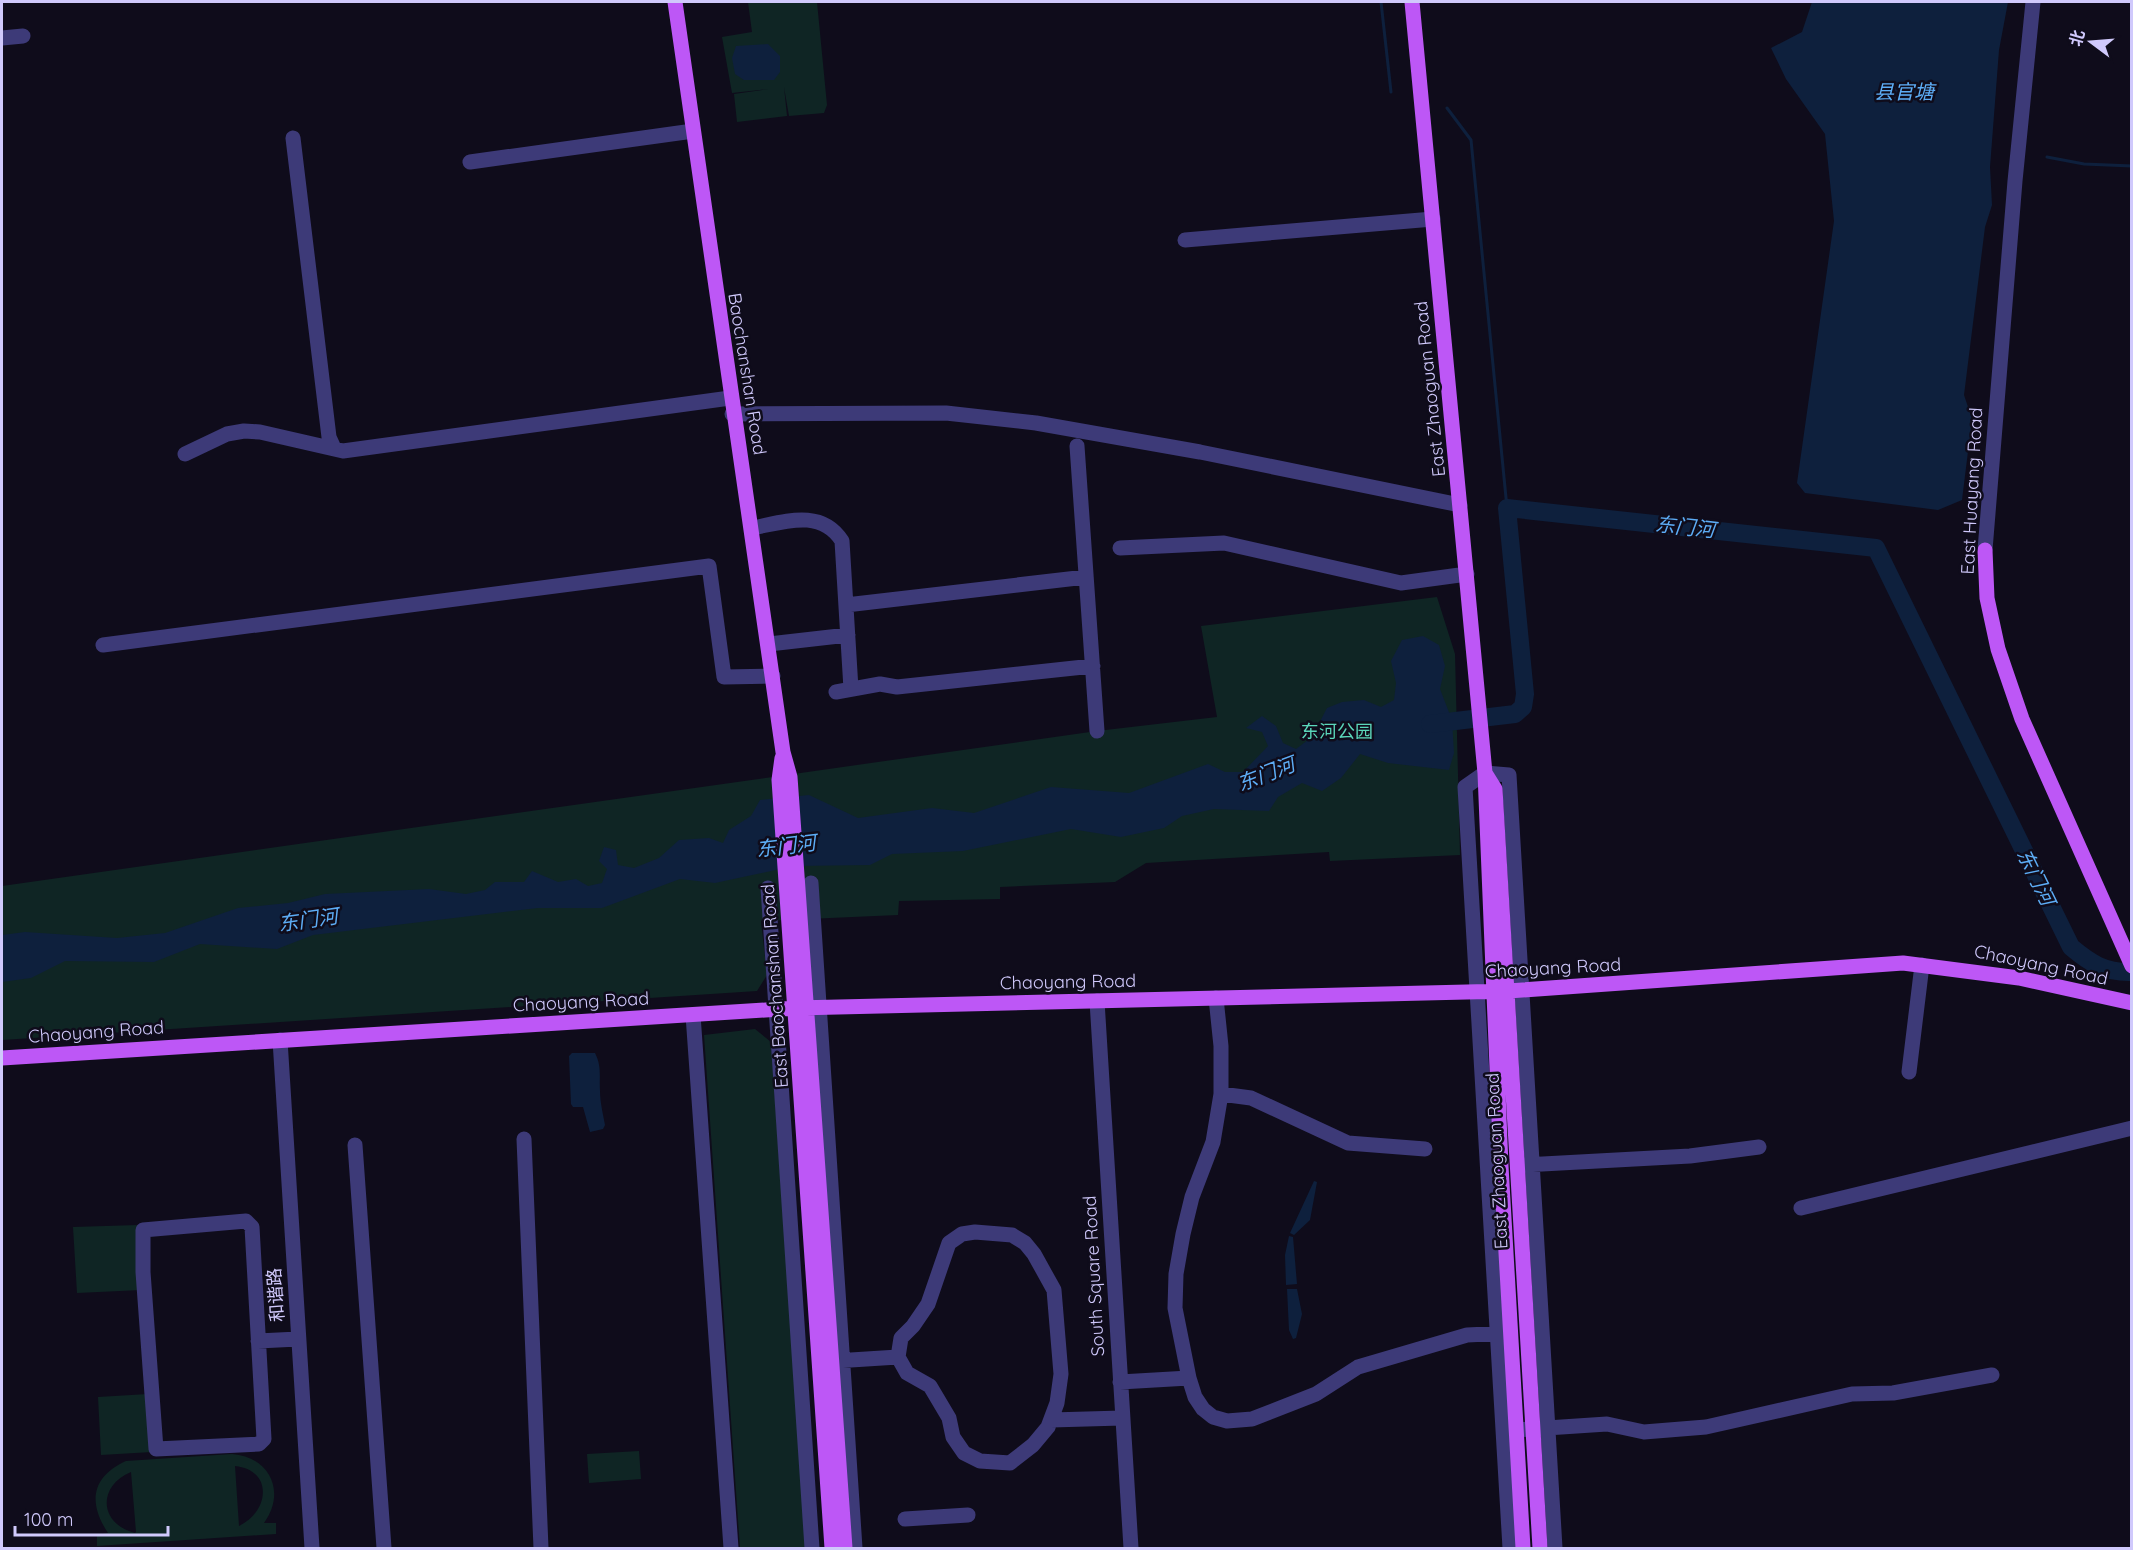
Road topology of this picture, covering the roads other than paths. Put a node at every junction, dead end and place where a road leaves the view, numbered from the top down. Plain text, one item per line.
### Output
1 (675, 2) edge
2 (1412, 2) edge
3 (2033, 2) edge
4 (23, 36) dead end
5 (2, 38) edge
6 (693, 130) junction
7 (293, 138) dead end
8 (470, 162) dead end
9 (1433, 219) junction
10 (1185, 240) dead end
11 (730, 398) junction
12 (732, 414) junction
13 (1077, 446) dead end
14 (334, 448) junction
15 (185, 454) dead end
16 (1460, 505) junction
17 (752, 528) junction
18 (1120, 548) dead end
19 (1985, 550) joint
20 (1467, 574) junction
21 (1086, 577) junction
22 (846, 605) junction
23 (848, 635) junction
24 (769, 644) junction
25 (103, 645) dead end
26 (1093, 666) junction
27 (773, 676) junction
28 (851, 689) junction
29 (836, 692) dead end
30 (1097, 731) dead end
31 (783, 752) joint
32 (1485, 773) junction
33 (811, 883) dead end
34 (768, 888) dead end
35 (2129, 956) edge
36 (1922, 965) junction
37 (1508, 991) junction
38 (1477, 992) junction
39 (1216, 998) junction
40 (1097, 1001) junction
41 (2132, 1003) edge
42 (808, 1008) junction
43 (776, 1010) junction
44 (693, 1015) junction
45 (280, 1040) junction
46 (2, 1058) edge
47 (1909, 1072) dead end
48 (1221, 1094) junction
49 (2132, 1128) edge
50 (524, 1139) dead end
51 (355, 1145) dead end
52 (1760, 1147) dead end
53 (1425, 1149) dead end
54 (1517, 1165) junction
55 (1801, 1208) dead end
56 (1504, 1334) junction
57 (298, 1339) junction
58 (258, 1341) junction
59 (897, 1357) junction
60 (832, 1361) junction
61 (1992, 1376) dead end
62 (1189, 1378) junction
63 (1120, 1382) junction
64 (1122, 1418) junction
65 (1051, 1420) junction
66 (1540, 1429) junction
67 (1516, 1430) junction
68 (968, 1515) dead end
69 (905, 1519) dead end
70 (312, 1548) edge
71 (384, 1548) edge
72 (541, 1548) edge
73 (731, 1548) edge
74 (812, 1548) edge
75 (832, 1548) edge
76 (845, 1548) edge
77 (855, 1548) edge
78 (1131, 1548) edge
79 (1510, 1548) edge
80 (1522, 1548) edge
81 (1540, 1548) edge
82 (1555, 1548) edge

1 - 6 main road, Baochanshan Road
2 - 9 main road, East Zhaoguan Road
3 - 19 street, East Huayang Road
4 - 5 street
6 - 8 street
6 - 11 main road, Baochanshan Road
7 - 14 street
9 - 10 street
9 - 16 main road, East Zhaoguan Road
11 - 12 main road, Baochanshan Road
11 - 14 street
12 - 16 street
12 - 17 main road, Baochanshan Road
13 - 21 street
14 - 15 street
16 - 20 main road, East Zhaoguan Road
17 - 22 street
17 - 24 main road, Baochanshan Road
18 - 20 street
19 - 35 main road, East Huayang Road
20 - 32 main road, East Zhaoguan Road
21 - 22 street
21 - 26 street
22 - 23 street
23 - 24 street
23 - 28 street
24 - 27 main road, Baochanshan Road
25 - 27 street
26 - 28 street
26 - 30 street
27 - 31 main road, Baochanshan Road
28 - 29 street
31 - 42 main road, East Baochanshan Road
32 - 37 main road, East Zhaoguan Road
32 - 37 street
32 - 38 street
33 - 42 street
34 - 43 street
36 - 37 main road, Chaoyang Road
36 - 41 main road, Chaoyang Road
36 - 47 street
37 - 38 main road, Chaoyang Road
37 - 54 main road, East Zhaoguan Road
37 - 54 street
38 - 39 main road, Chaoyang Road
38 - 56 street
39 - 40 main road, Chaoyang Road
39 - 48 street
40 - 42 main road, Chaoyang Road
40 - 63 street, South Square Road
42 - 43 main road, Chaoyang Road
42 - 60 main road, East Baochanshan Road
42 - 60 street
43 - 44 main road, Chaoyang Road
43 - 74 street
44 - 45 main road, Chaoyang Road
44 - 73 street
45 - 46 main road, Chaoyang Road
45 - 57 street, 和谐路
48 - 53 street
48 - 62 street
49 - 55 street
50 - 72 street
51 - 71 street
52 - 54 street
54 - 56 main road, East Zhaoguan Road
54 - 66 main road, East Zhaoguan Road
56 - 62 street
56 - 67 main road, East Zhaoguan Road
56 - 79 street
57 - 58 street
57 - 70 street, 和谐路
58 - 58 street
59 - 60 street
59 - 65 street
59 - 65 street
60 - 75 main road, East Baochanshan Road
60 - 76 main road, East Baochanshan Road
60 - 77 street
61 - 66 street
62 - 63 street
63 - 64 street, South Square Road
64 - 65 street
64 - 78 street, South Square Road
66 - 67 street
66 - 81 main road, East Zhaoguan Road
66 - 82 street
67 - 80 main road, East Zhaoguan Road
68 - 69 street

